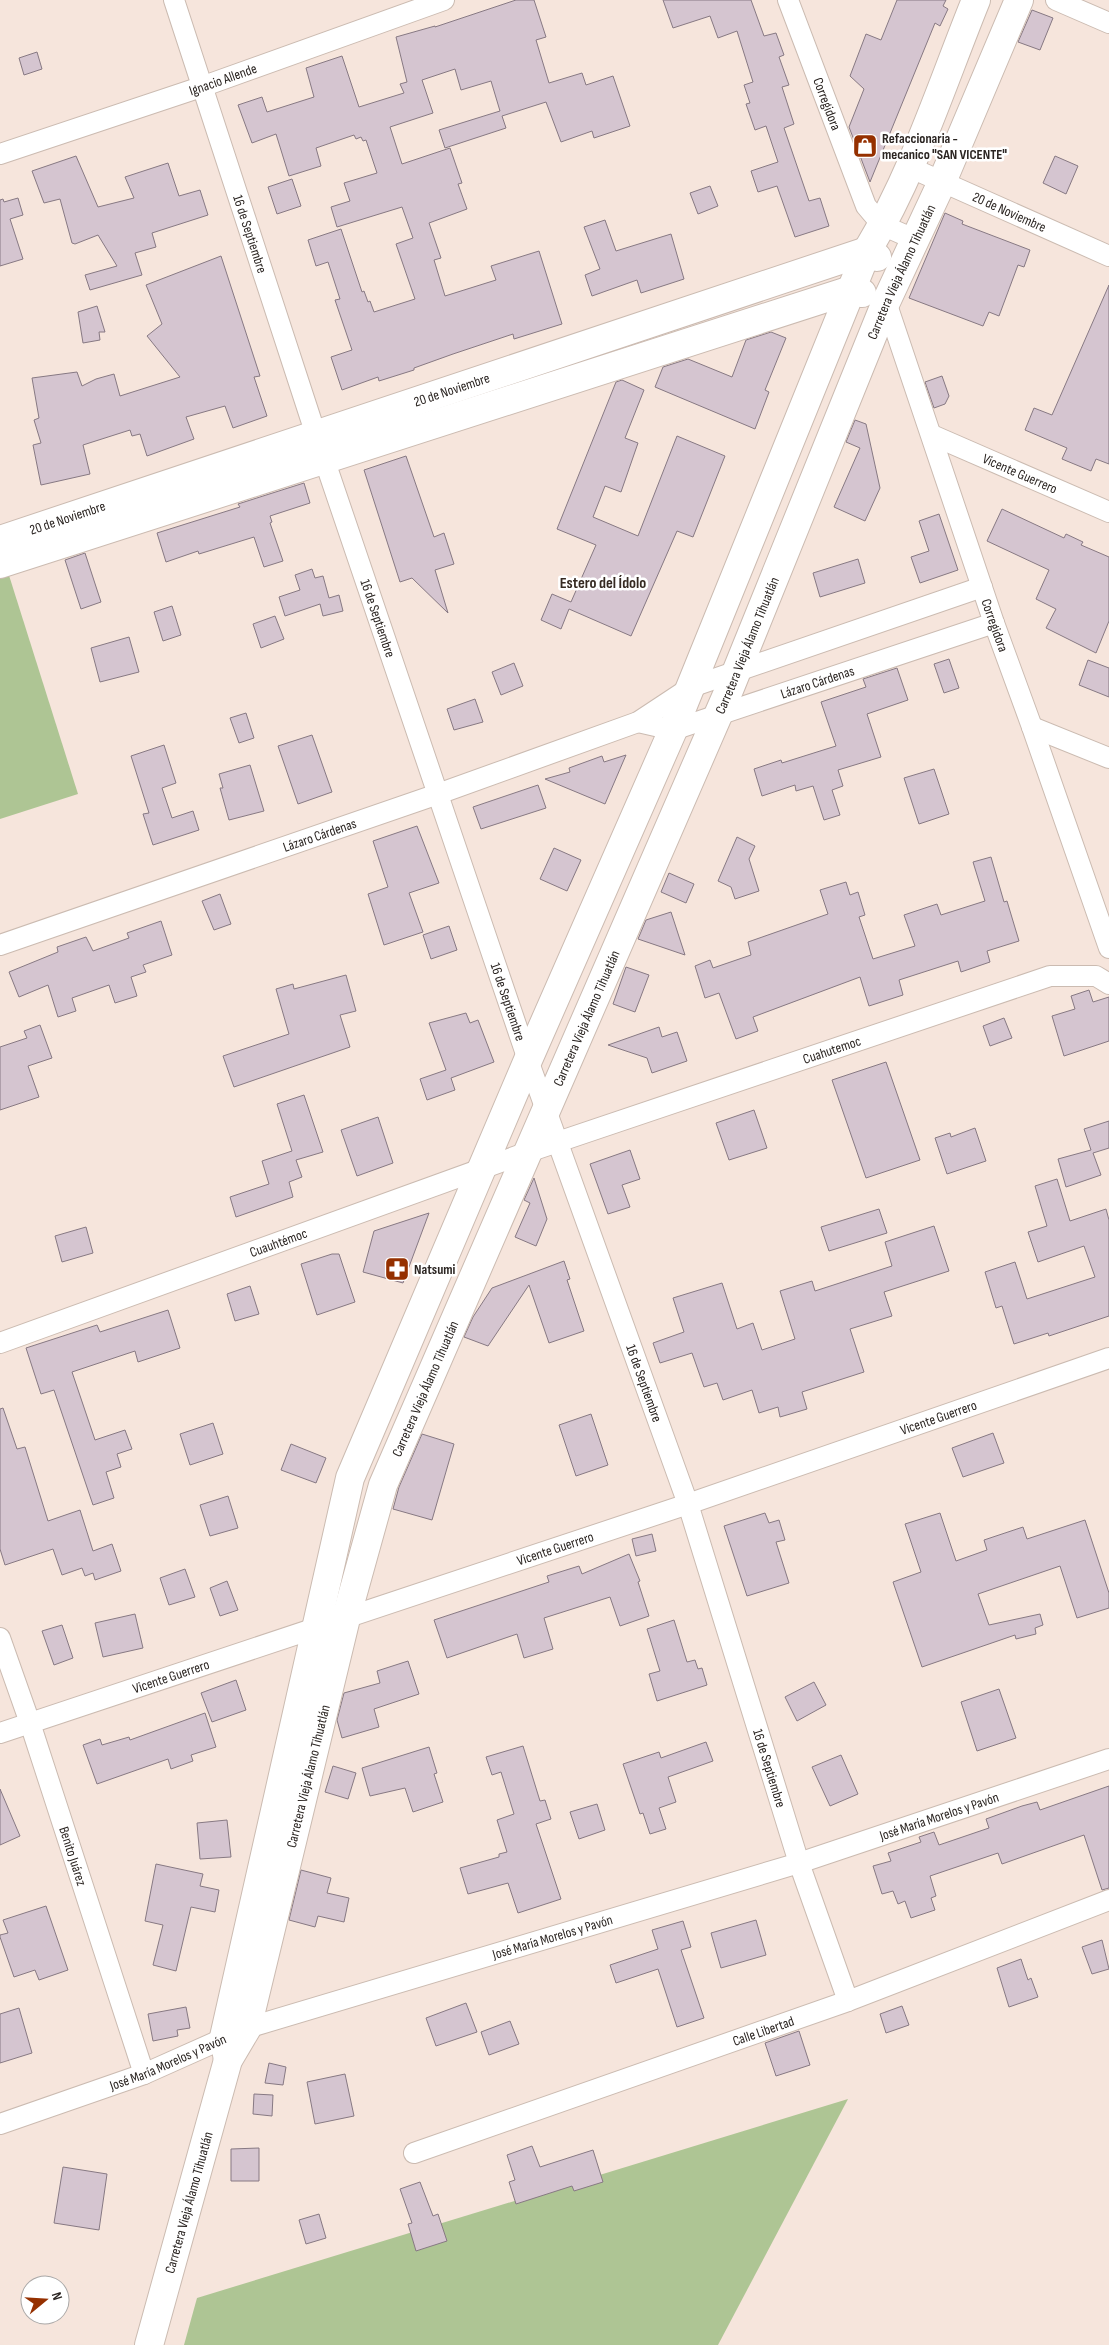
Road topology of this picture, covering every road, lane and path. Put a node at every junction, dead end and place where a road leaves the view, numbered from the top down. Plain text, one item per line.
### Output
1 (174, 0) edge
2 (444, 0) edge
3 (788, 0) edge
4 (976, 0) edge
5 (1019, 0) edge
6 (1056, 0) edge
7 (1109, 23) edge
8 (204, 86) junction
9 (0, 154) edge
10 (909, 168) junction
11 (942, 182) junction
12 (882, 225) junction
13 (916, 240) junction
14 (867, 251) junction
15 (1109, 256) edge
16 (901, 270) junction
17 (852, 290) junction
18 (886, 302) junction
19 (594, 342) junction
20 (602, 370) junction
21 (932, 434) junction
22 (320, 447) junction
23 (1109, 512) edge
24 (0, 540) edge
25 (0, 564) edge
26 (982, 587) junction
27 (994, 623) junction
28 (737, 670) junction
29 (691, 687) junction
30 (718, 715) junction
31 (638, 722) junction
32 (1032, 727) junction
33 (674, 730) junction
34 (1109, 758) edge
35 (438, 794) junction
36 (0, 945) edge
37 (1109, 948) edge
38 (1109, 984) edge
39 (528, 1060) junction
40 (547, 1111) junction
41 (557, 1142) junction
42 (528, 1152) junction
43 (483, 1169) junction
44 (0, 1343) edge
45 (1109, 1358) edge
46 (688, 1504) junction
47 (346, 1618) junction
48 (316, 1629) junction
49 (0, 1638) edge
50 (30, 1723) junction
51 (0, 1733) edge
52 (1109, 1759) edge
53 (800, 1863) junction
54 (1109, 1900) edge
55 (848, 2001) junction
56 (233, 2042) junction
57 (144, 2074) junction
58 (0, 2124) edge
59 (414, 2153) dead end
60 (149, 2345) edge

1 - 8 street, 16 de Septiembre
2 - 8 street, Ignacio Allende
3 - 12 street, Corregidora
4 - 10 main road, Carretera Vieja Álamo Tihuatlán
5 - 11 main road, Carretera Vieja Álamo Tihuatlán
6 - 7 street
8 - 9 street, Ignacio Allende
8 - 22 street, 16 de Septiembre
10 - 11 street, 20 de Noviembre
10 - 12 main road, Carretera Vieja Álamo Tihuatlán
11 - 13 main road, Carretera Vieja Álamo Tihuatlán
11 - 15 street, 20 de Noviembre
12 - 13 street, Corregidora
12 - 14 main road, Carretera Vieja Álamo Tihuatlán
13 - 16 main road, Carretera Vieja Álamo Tihuatlán
14 - 16 main road
14 - 17 main road, Carretera Vieja Álamo Tihuatlán
14 - 19 main road, 20 de Noviembre
16 - 18 main road, Carretera Vieja Álamo Tihuatlán
17 - 18 main road
17 - 20 main road, 20 de Noviembre
17 - 29 main road, Carretera Vieja Álamo Tihuatlán
18 - 21 street, Corregidora
18 - 28 main road, Carretera Vieja Álamo Tihuatlán
19 - 20 main road
19 - 22 main road, 20 de Noviembre
20 - 22 main road, 20 de Noviembre
21 - 23 street, Vicente Guerrero
21 - 26 street, Corregidora
22 - 24 main road, 20 de Noviembre
22 - 25 main road, 20 de Noviembre
22 - 35 street, 16 de Septiembre
26 - 27 street, Corregidora
26 - 28 street, Lázaro Cárdenas
27 - 30 street, Lázaro Cárdenas
27 - 32 street, Corregidora
28 - 29 street, Lázaro Cárdenas
28 - 30 main road, Carretera Vieja Álamo Tihuatlán
29 - 31 street, Lázaro Cárdenas
29 - 33 main road, Carretera Vieja Álamo Tihuatlán
30 - 33 street, Lázaro Cárdenas
30 - 40 main road, Carretera Vieja Álamo Tihuatlán
31 - 33 street
31 - 35 street, Lázaro Cárdenas
32 - 34 street
32 - 37 street, Corregidora
33 - 39 main road, Carretera Vieja Álamo Tihuatlán
35 - 36 street, Lázaro Cárdenas
35 - 39 street, 16 de Septiembre
38 - 41 street, Cuahutemoc
39 - 40 street, 16 de Septiembre
39 - 43 main road, Carretera Vieja Álamo Tihuatlán
40 - 41 street, 16 de Septiembre
40 - 42 main road, Carretera Vieja Álamo Tihuatlán
41 - 42 street, Cuauhtémoc
41 - 46 street, 16 de Septiembre
42 - 43 street, Cuauhtémoc
42 - 47 main road, Carretera Vieja Álamo Tihuatlán
43 - 44 street, Cuauhtémoc
43 - 48 main road, Carretera Vieja Álamo Tihuatlán
45 - 46 street, Vicente Guerrero
46 - 47 street, Vicente Guerrero
46 - 53 street, 16 de Septiembre
47 - 48 street, Vicente Guerrero
47 - 56 main road, Carretera Vieja Álamo Tihuatlán
48 - 50 street, Vicente Guerrero
48 - 56 main road, Carretera Vieja Álamo Tihuatlán
49 - 50 street, Benito Juárez
50 - 51 street, Vicente Guerrero
50 - 57 street, Benito Juárez
52 - 53 street, José María Morelos y Pavón
53 - 55 street, 16 de Septiembre
53 - 56 street, José María Morelos y Pavón
54 - 55 street, Calle Libertad
55 - 59 street, Calle Libertad
56 - 57 street, José María Morelos y Pavón
56 - 60 main road, Carretera Vieja Álamo Tihuatlán
57 - 58 street, José María Morelos y Pavón

